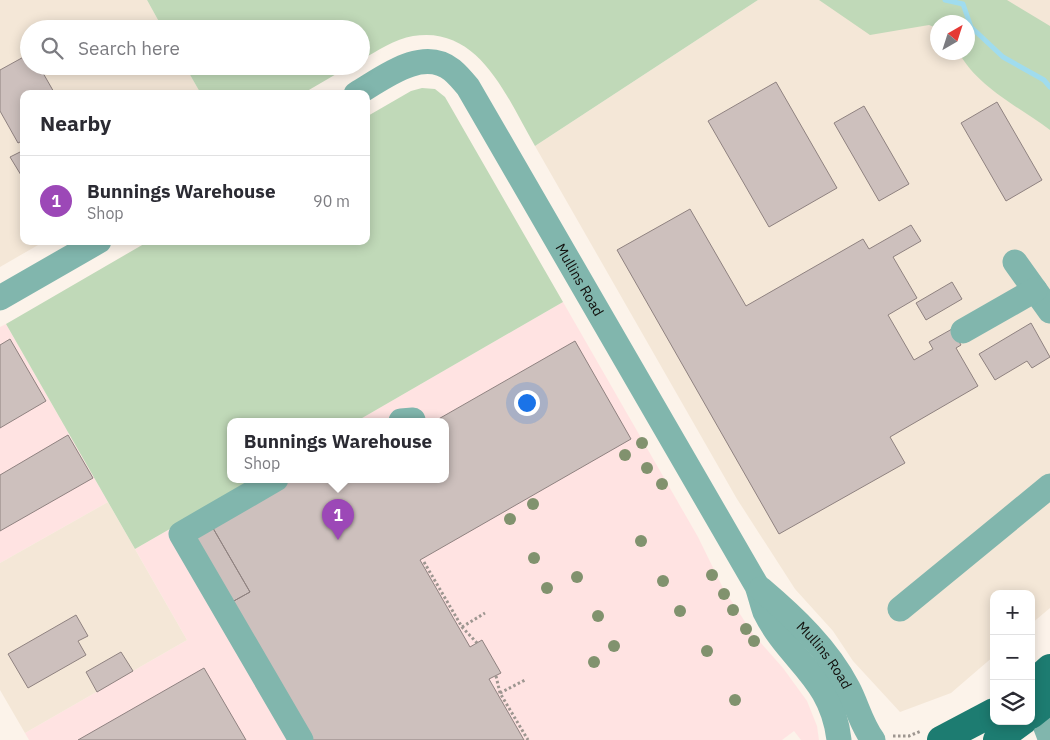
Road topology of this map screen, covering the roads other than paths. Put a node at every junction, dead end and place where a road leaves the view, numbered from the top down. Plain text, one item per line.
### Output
1 (363, 90) edge
2 (92, 245) edge
3 (1015, 262) dead end
4 (1035, 290) junction
5 (0, 298) edge
6 (1050, 311) edge
7 (964, 331) dead end
8 (269, 483) edge
9 (1050, 486) edge
10 (757, 586) junction
11 (900, 609) dead end
12 (1050, 668) edge
13 (1035, 706) edge
14 (990, 714) edge
15 (1014, 725) edge
16 (934, 735) edge
17 (881, 737) edge
18 (1050, 738) edge
19 (301, 740) edge
20 (839, 740) edge
21 (997, 740) edge

1 - 10 street, Mullins Road
2 - 5 street
3 - 4 street
4 - 6 street
4 - 7 street
8 - 19 street
9 - 11 street
10 - 17 street, Mullins Road
10 - 20 street, Mullins Road
12 - 13 main road
13 - 18 street
14 - 16 main road
15 - 21 main road

